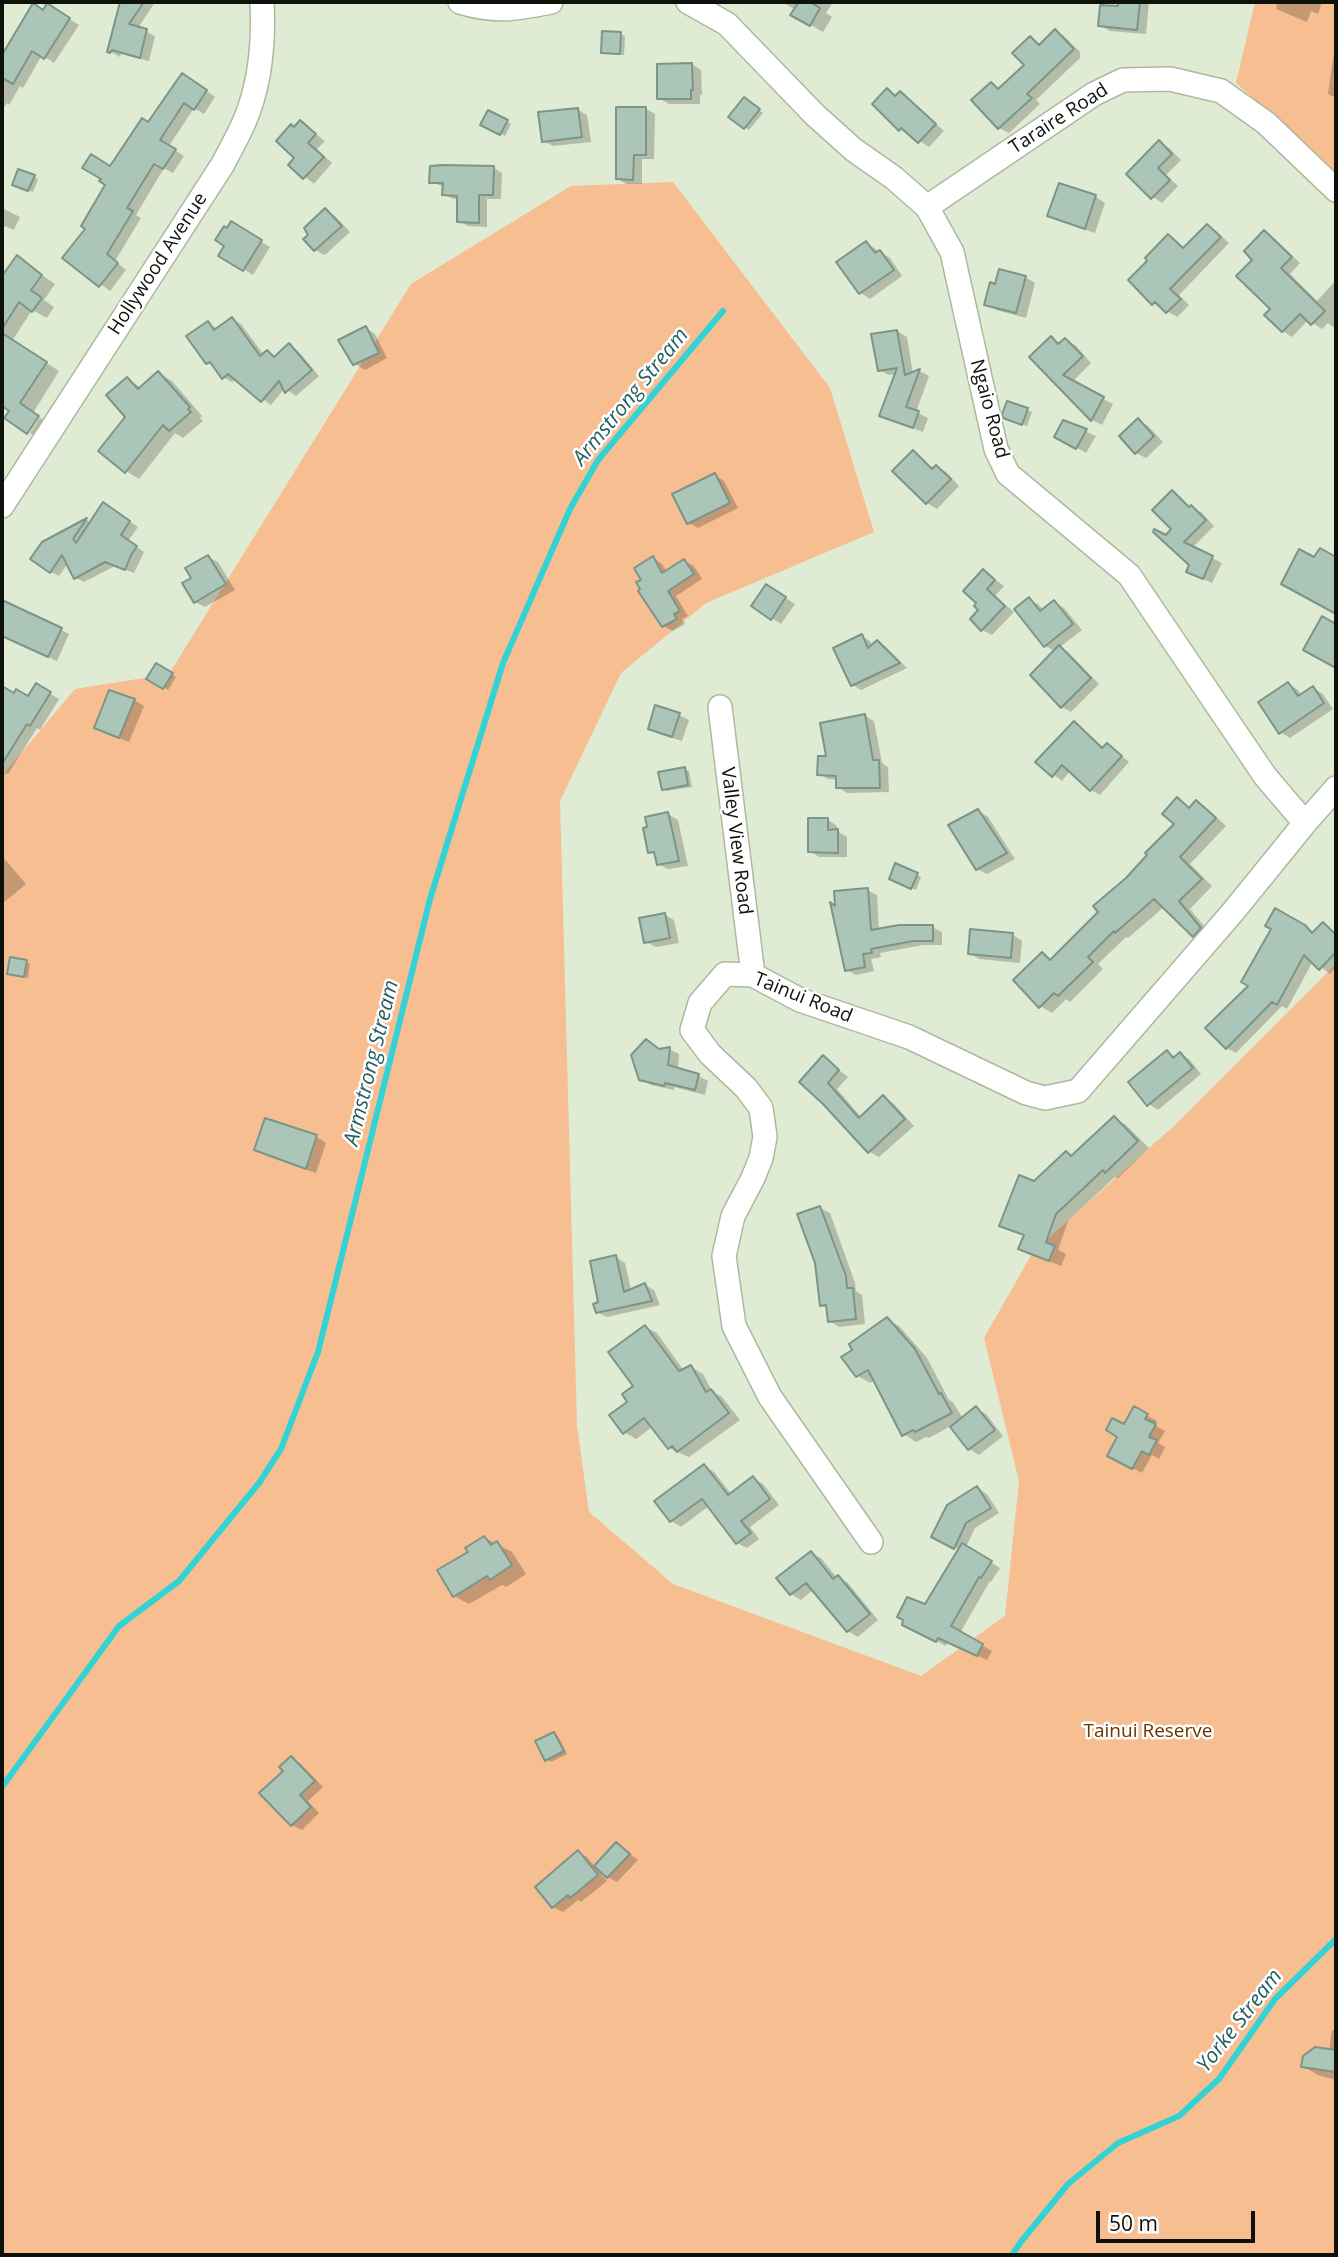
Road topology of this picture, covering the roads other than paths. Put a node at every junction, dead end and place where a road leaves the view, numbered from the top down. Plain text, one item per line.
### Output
1 (262, 2) edge
2 (460, 2) edge
3 (551, 2) edge
4 (688, 2) edge
5 (1336, 190) edge
6 (927, 207) junction
7 (2, 506) edge
8 (720, 708) dead end
9 (1336, 788) edge
10 (1305, 823) junction
11 (753, 975) junction
12 (871, 1542) dead end

1 - 7 street, Hollywood Avenue
2 - 3 street
4 - 6 street, Ngaio Road
5 - 6 street, Taraire Road
6 - 10 street, Ngaio Road
8 - 11 street, Valley View Road
9 - 10 street, Tainui Road
10 - 11 street, Tainui Road
11 - 12 street, Tainui Road

